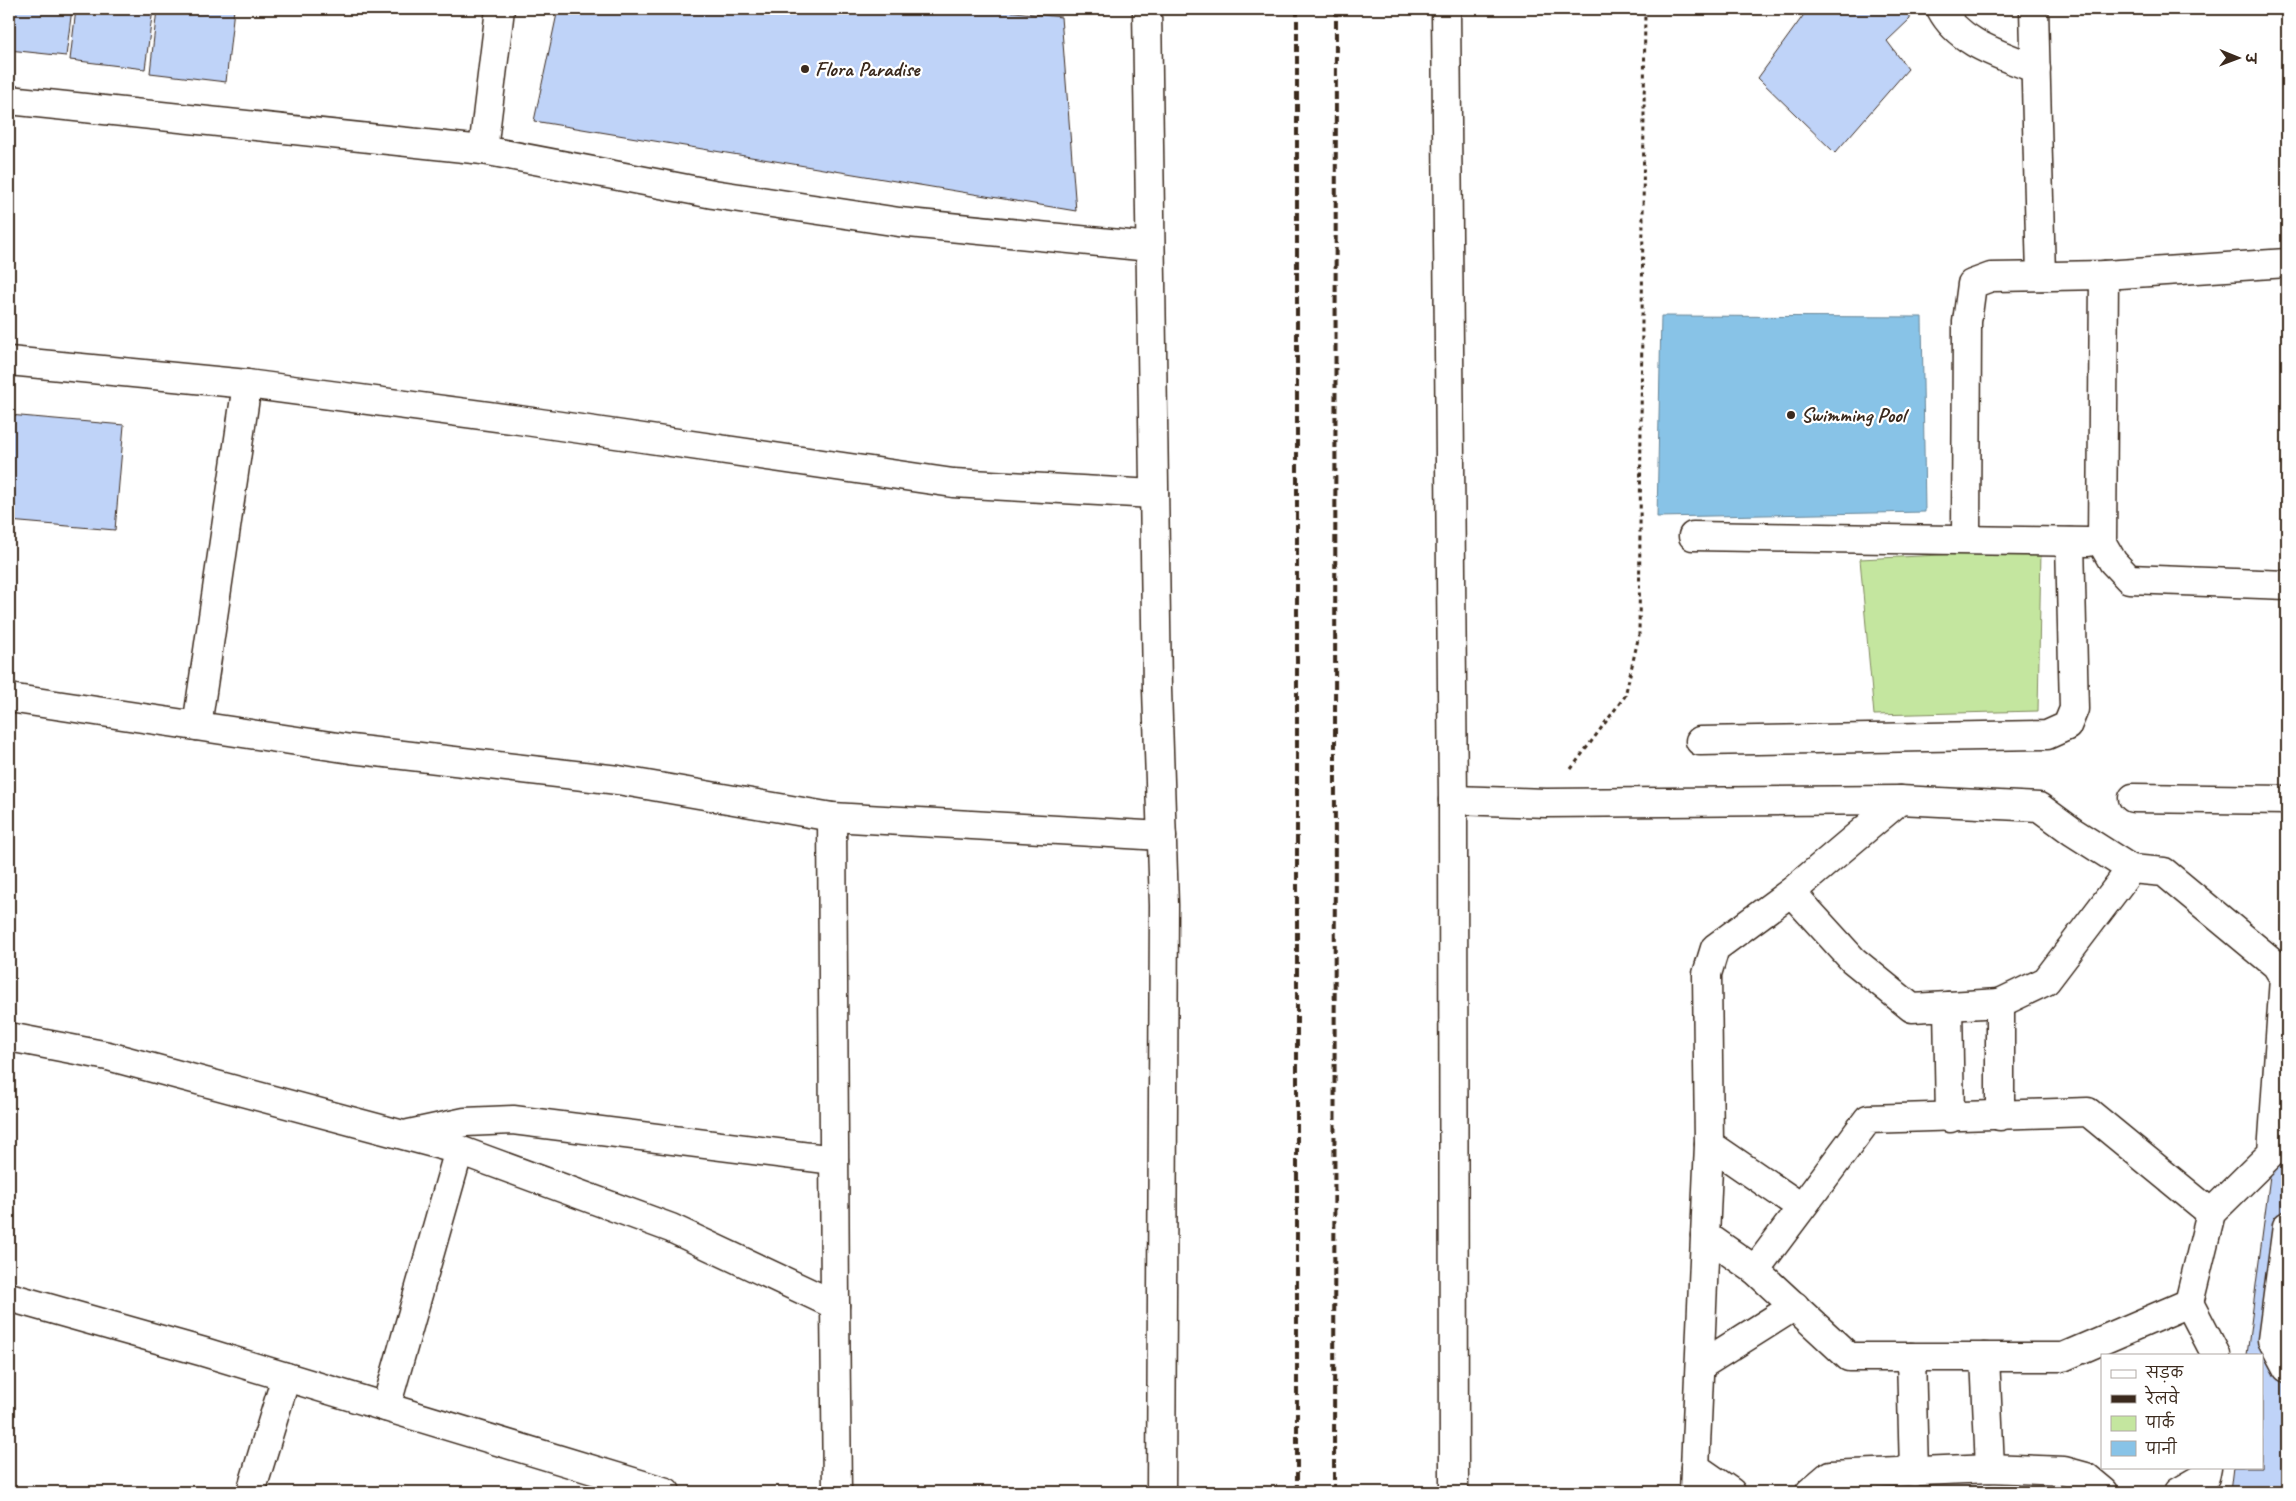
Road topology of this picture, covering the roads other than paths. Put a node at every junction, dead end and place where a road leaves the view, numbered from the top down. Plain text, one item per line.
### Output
1 (500, 9) edge
2 (1147, 9) edge
3 (1446, 9) edge
4 (1940, 9) edge
5 (2034, 9) edge
6 (2036, 69) junction
7 (9, 100) edge
8 (483, 150) junction
9 (1150, 247) junction
10 (2287, 263) edge
11 (2104, 275) junction
12 (2041, 276) junction
13 (9, 362) edge
14 (247, 384) junction
15 (1154, 494) junction
16 (1693, 536) dead end
17 (1966, 539) junction
18 (2070, 542) junction
19 (2102, 543) junction
20 (2287, 586) edge
21 (9, 698) edge
22 (197, 726) junction
23 (1700, 741) dead end
24 (2133, 798) dead end
25 (1453, 800) junction
26 (1900, 800) junction
27 (2287, 800) edge
28 (832, 817) junction
29 (1162, 836) junction
30 (2131, 869) junction
31 (1791, 892) junction
32 (2000, 1003) junction
33 (1948, 1006) junction
34 (9, 1037) edge
35 (2000, 1116) junction
36 (1950, 1118) junction
37 (404, 1135) junction
38 (1709, 1144) junction
39 (459, 1150) junction
40 (834, 1160) junction
41 (1802, 1207) junction
42 (2211, 1213) junction
43 (2287, 1226) edge
44 (1705, 1235) junction
45 (1755, 1270) junction
46 (9, 1297) edge
47 (2189, 1303) junction
48 (835, 1304) junction
49 (1795, 1306) junction
50 (2215, 1354) edge
51 (1911, 1357) junction
52 (1985, 1357) junction
53 (1700, 1366) junction
54 (2287, 1368) edge
55 (286, 1377) junction
56 (386, 1407) junction
57 (1990, 1468) junction
58 (2207, 1468) edge
59 (1914, 1472) junction
60 (1694, 1479) edge
61 (251, 1492) edge
62 (666, 1492) edge
63 (837, 1492) edge
64 (1161, 1492) edge
65 (1454, 1492) edge
66 (1731, 1492) edge
67 (1810, 1492) edge
68 (2104, 1492) edge
69 (2179, 1492) edge

1 - 8 street
2 - 9 street
3 - 25 street
4 - 6 street
5 - 6 street
6 - 12 street
7 - 8 street
8 - 9 street
9 - 15 street
10 - 11 street
11 - 12 street
11 - 19 street
12 - 17 street
13 - 14 street
14 - 15 street
14 - 22 street
15 - 29 street
16 - 17 street
17 - 18 street
18 - 19 street
18 - 23 street
19 - 20 street
21 - 22 street
22 - 28 street
24 - 27 street
25 - 26 street
25 - 65 street
26 - 30 street
26 - 31 street
28 - 29 street
28 - 40 street
29 - 64 street
30 - 32 street
30 - 42 street
31 - 33 street
31 - 38 street
32 - 33 street
32 - 35 street
33 - 36 street
34 - 37 street
35 - 36 street
35 - 42 street
36 - 41 street
37 - 39 street
37 - 40 street
38 - 41 street
38 - 44 street
39 - 48 street
39 - 56 street
40 - 48 street
41 - 45 street
42 - 47 street
43 - 54 street
44 - 45 street
44 - 53 street
45 - 49 street
46 - 55 street
47 - 50 street
47 - 52 street
48 - 63 street
49 - 51 street
49 - 53 street
51 - 52 street
51 - 59 street
52 - 57 street
53 - 60 street
55 - 56 street
55 - 61 street
56 - 62 street
57 - 59 street
57 - 68 street
58 - 69 street
59 - 67 street
60 - 66 street

